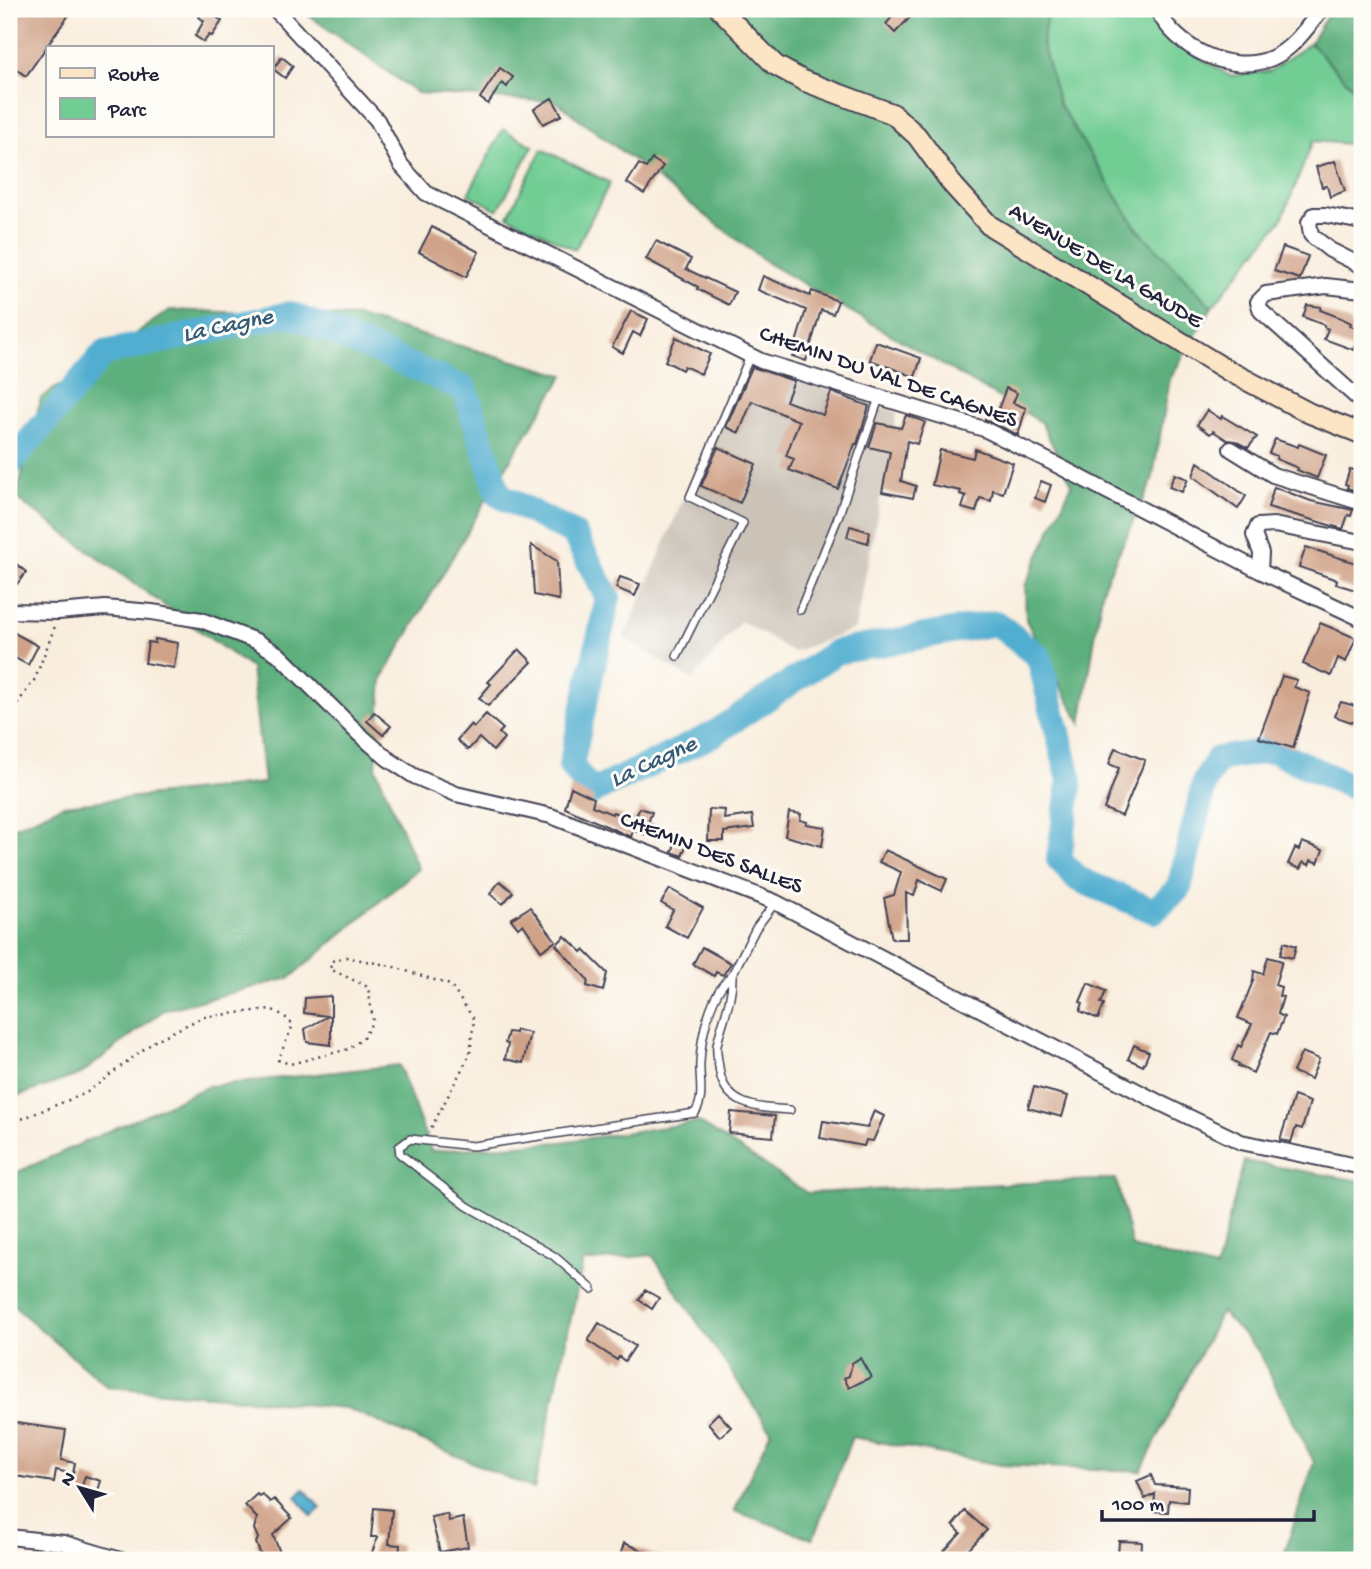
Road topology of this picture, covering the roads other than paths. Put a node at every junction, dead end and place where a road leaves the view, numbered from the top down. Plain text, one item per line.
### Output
1 (275, 9) edge
2 (720, 9) edge
3 (1157, 9) edge
4 (1322, 9) edge
5 (1362, 222) edge
6 (1362, 266) edge
7 (1362, 290) edge
8 (750, 356) junction
9 (879, 398) junction
10 (1362, 402) edge
11 (1362, 434) edge
12 (1231, 449) dead end
13 (1362, 503) edge
14 (1362, 542) edge
15 (1260, 571) junction
16 (800, 610) dead end
17 (9, 611) edge
18 (1362, 618) edge
19 (677, 656) dead end
20 (775, 901) junction
21 (732, 975) junction
22 (790, 1110) dead end
23 (1362, 1167) edge
24 (592, 1289) dead end
25 (9, 1537) edge
26 (121, 1560) edge

1 - 8 street, CHEMIN DU VAL DE CAGNES
2 - 11 street, AVENUE DE LA GAUDE
3 - 4 street
5 - 6 street
7 - 10 street
8 - 9 street, CHEMIN DU VAL DE CAGNES
8 - 19 lane
9 - 15 street, CHEMIN DU VAL DE CAGNES
9 - 16 lane
12 - 13 street
14 - 15 street
15 - 18 street, CHEMIN DU VAL DE CAGNES
17 - 20 street, CHEMIN DES SALLES
20 - 21 lane
20 - 23 street, CHEMIN DES SALLES
21 - 22 lane
21 - 24 lane
25 - 26 street

